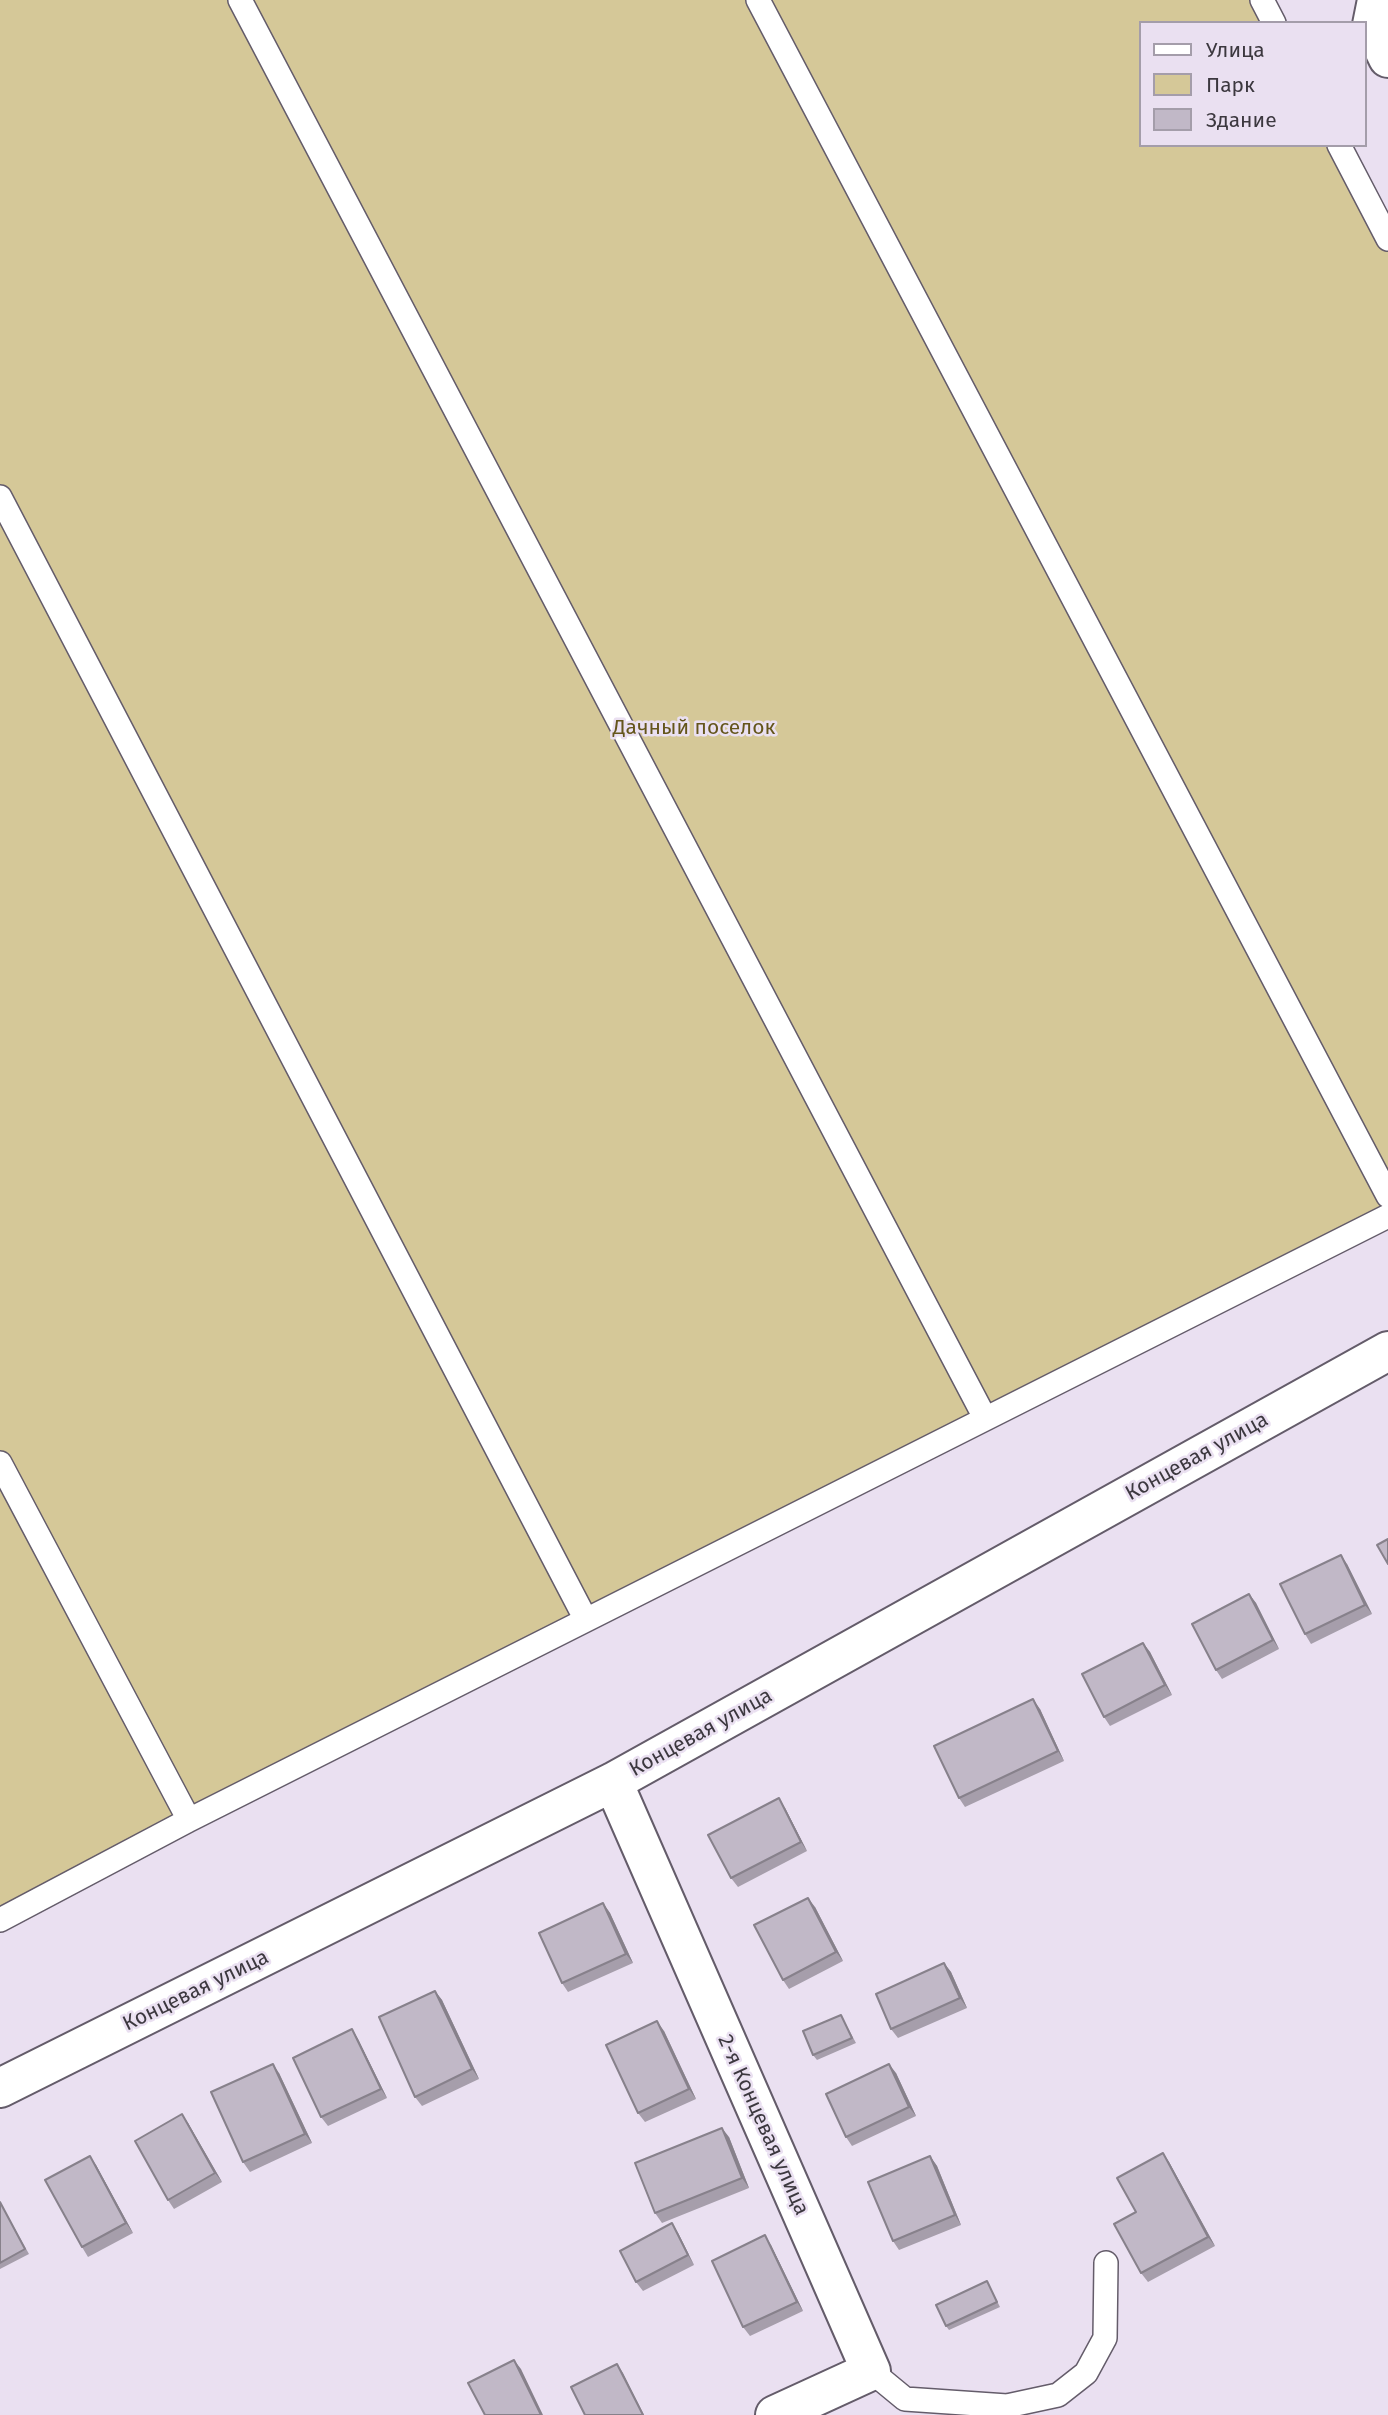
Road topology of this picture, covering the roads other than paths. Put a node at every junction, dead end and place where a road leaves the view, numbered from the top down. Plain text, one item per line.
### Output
1 (240, 0) edge
2 (758, 0) edge
3 (1262, 0) edge
4 (1377, 0) edge
5 (1274, 21) edge
6 (1388, 58) edge
7 (1340, 147) edge
8 (1388, 239) edge
9 (0, 497) edge
10 (1388, 1196) edge
11 (1388, 1216) edge
12 (1388, 1351) edge
13 (985, 1418) junction
14 (0, 1463) edge
15 (586, 1620) junction
16 (614, 1782) junction
17 (189, 1820) junction
18 (0, 1920) edge
19 (0, 2088) edge
20 (1106, 2263) dead end
21 (871, 2371) junction
22 (775, 2415) edge

1 - 13 lane
2 - 10 lane
3 - 5 lane
4 - 6 street
7 - 8 lane
9 - 15 lane
11 - 13 lane
12 - 16 street, Концевая улица
13 - 15 lane
14 - 17 lane
15 - 17 lane
16 - 19 street, Концевая улица
16 - 21 street, 2-я Концевая улица
17 - 18 lane
20 - 21 lane
21 - 22 street

